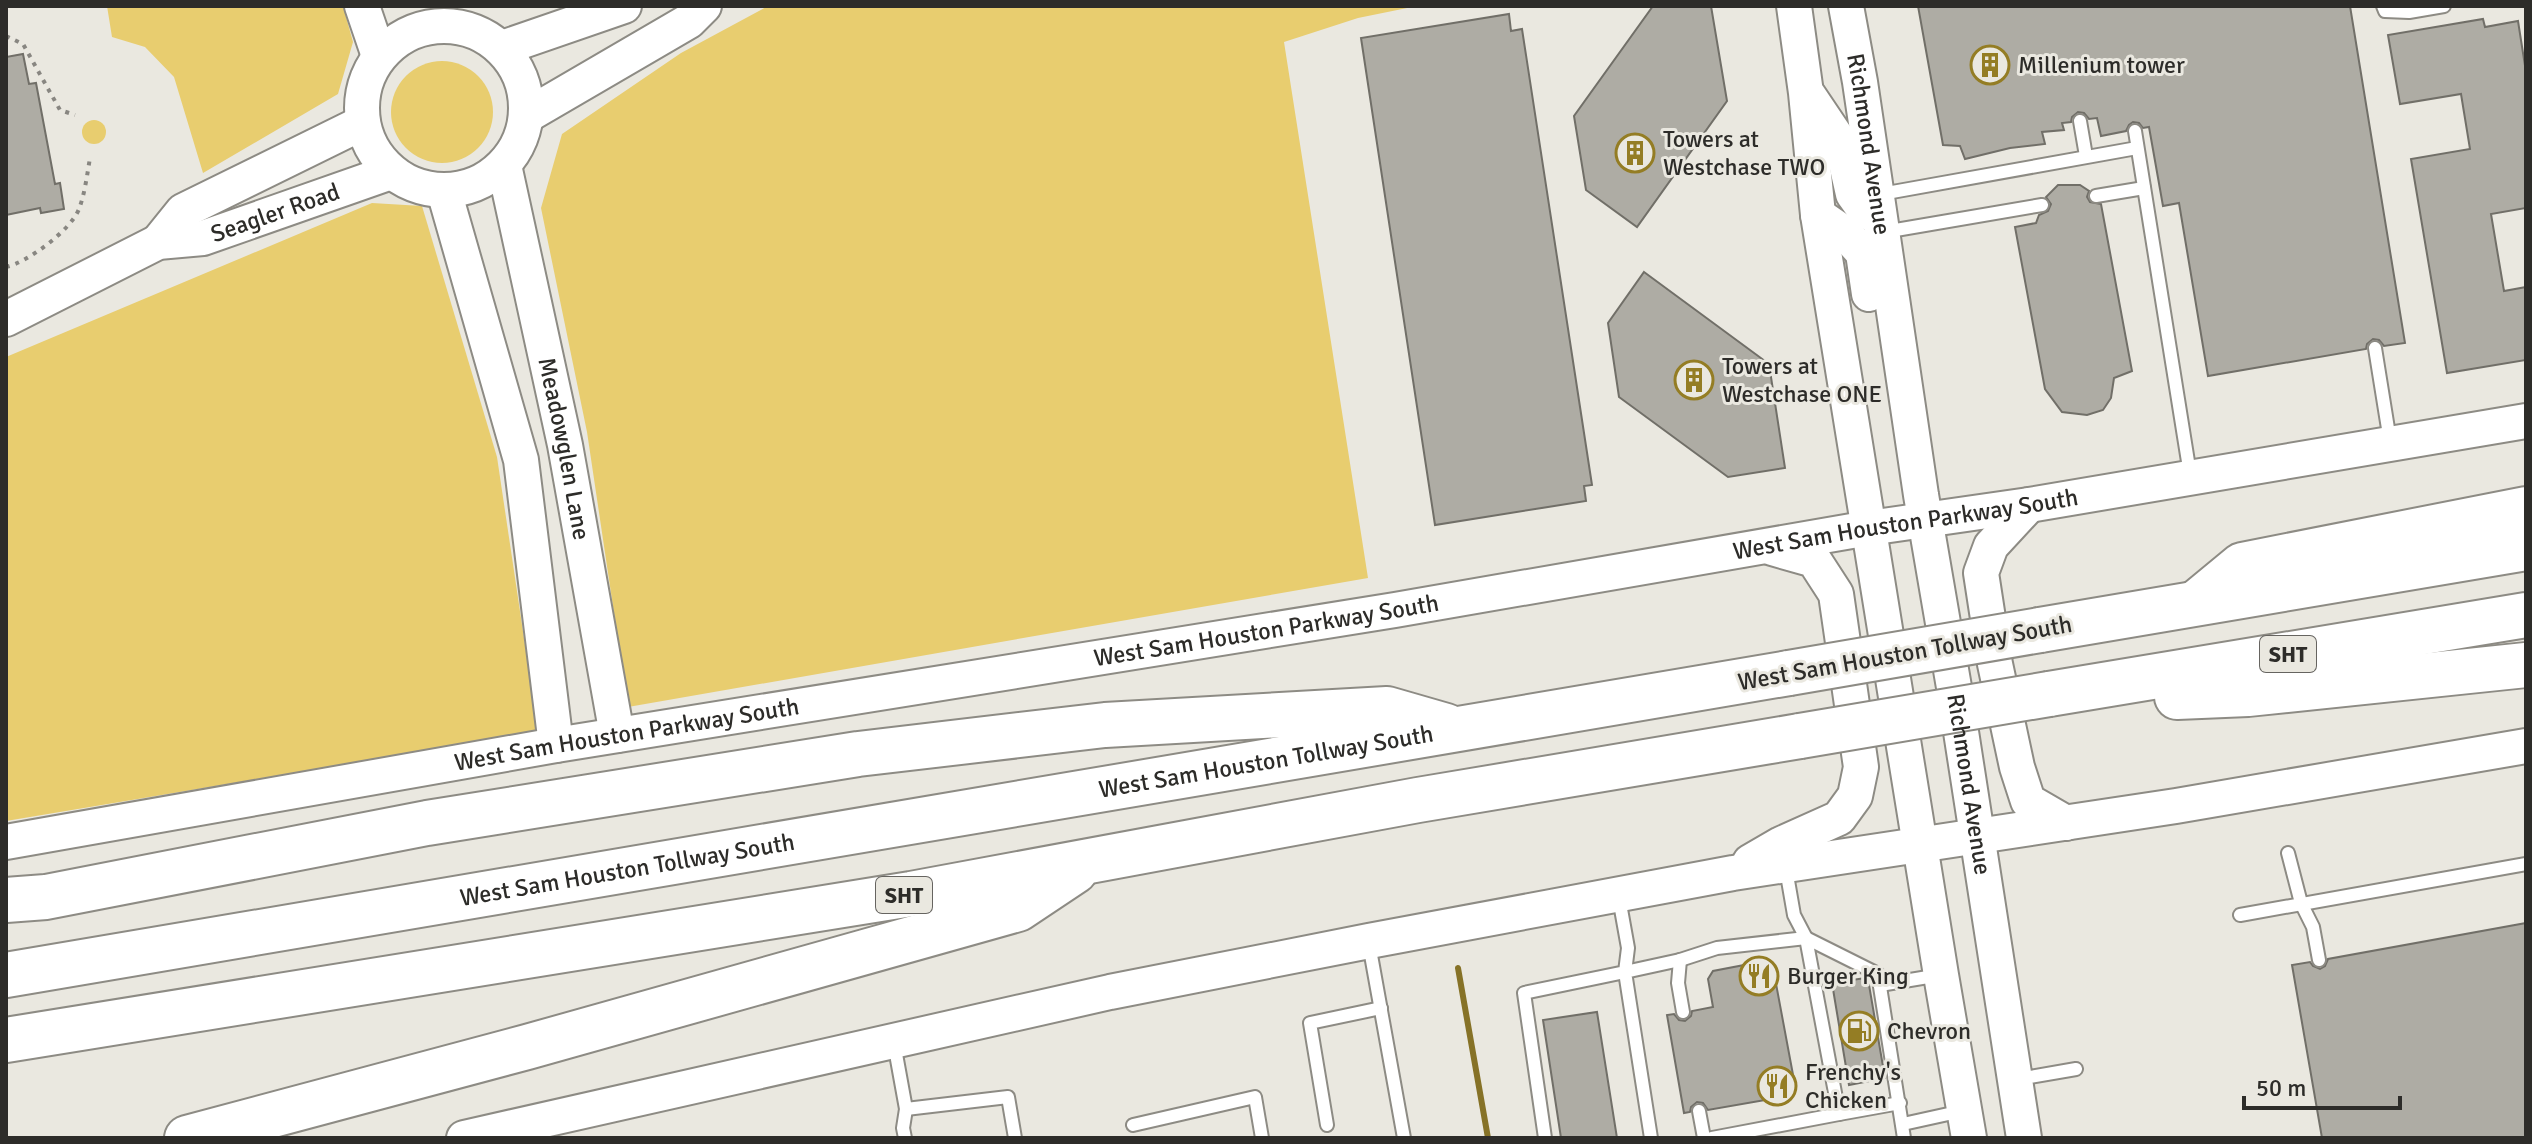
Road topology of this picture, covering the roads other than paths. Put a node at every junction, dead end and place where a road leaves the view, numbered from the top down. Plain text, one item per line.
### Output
1 (362, 6) edge
2 (624, 6) edge
3 (704, 6) edge
4 (1794, 6) edge
5 (1846, 6) edge
6 (2383, 6) edge
7 (2444, 6) edge
8 (433, 15) edge
9 (502, 48) junction
10 (379, 56) junction
11 (1806, 93) junction
12 (526, 116) junction
13 (2080, 121) dead end
14 (362, 123) junction
15 (2135, 131) dead end
16 (2137, 148) junction
17 (2086, 156) junction
18 (504, 165) junction
19 (391, 172) junction
20 (2144, 188) junction
21 (444, 191) junction
22 (1875, 195) junction
23 (2096, 196) dead end
24 (2042, 205) dead end
25 (1818, 215) junction
26 (1880, 232) junction
27 (158, 242) junction
28 (6, 319) edge
29 (2375, 348) dead end
30 (1900, 360) junction
31 (2526, 421) edge
32 (2390, 444) junction
33 (565, 445) junction
34 (521, 460) junction
35 (2191, 478) junction
36 (2029, 505) junction
37 (2526, 509) edge
38 (1925, 519) junction
39 (1869, 528) junction
40 (1769, 547) junction
41 (2526, 548) edge
42 (2194, 604) junction
43 (2526, 615) edge
44 (2526, 665) edge
45 (2050, 699) junction
46 (1456, 729) junction
47 (617, 735) junction
48 (556, 745) junction
49 (2526, 746) edge
50 (2066, 823) junction
51 (1977, 837) junction
52 (6, 842) edge
53 (1920, 846) junction
54 (2288, 853) dead end
55 (1091, 861) junction
56 (2526, 864) edge
57 (1785, 865) junction
58 (1733, 873) junction
59 (1619, 896) junction
60 (6, 900) edge
61 (2301, 903) junction
62 (2240, 915) dead end
63 (1806, 938) junction
64 (1369, 941) junction
65 (1680, 960) junction
66 (2319, 960) dead end
67 (1625, 972) junction
68 (6, 975) edge
69 (1941, 975) junction
70 (1880, 985) junction
71 (1381, 1008) junction
72 (1683, 1012) dead end
73 (6, 1040) edge
74 (893, 1041) junction
75 (2076, 1069) dead end
76 (2015, 1080) junction
77 (1900, 1103) junction
78 (906, 1109) junction
79 (1699, 1111) dead end
80 (1839, 1114) junction
81 (1903, 1124) junction
82 (1967, 1124) edge
83 (1133, 1125) dead end
84 (1327, 1125) dead end
85 (187, 1138) edge
86 (464, 1138) edge
87 (905, 1138) edge
88 (1015, 1138) edge
89 (1262, 1138) edge
90 (1404, 1138) edge
91 (1545, 1138) edge
92 (1651, 1138) edge
93 (1704, 1138) edge
94 (1712, 1138) edge
95 (1904, 1138) edge
96 (2024, 1138) edge

1 - 10 main road
2 - 9 main road
3 - 12 main road
4 - 11 main road
5 - 22 main road, Richmond Avenue
6 - 7 lane
8 - 9 main road
8 - 10 main road
9 - 12 main road
10 - 14 main road
11 - 25 main road
11 - 26 main road
12 - 18 main road
13 - 17 lane
14 - 19 main road
14 - 27 main road, Seagler Road
15 - 16 lane
16 - 17 lane
16 - 20 lane
17 - 22 lane
18 - 21 main road
18 - 33 main road, Meadowglen Lane
19 - 21 main road
19 - 27 main road, Seagler Road
20 - 23 lane
20 - 35 lane
21 - 34 main road, Meadowglen Lane
22 - 26 main road, Richmond Avenue
24 - 26 lane
25 - 30 main road
25 - 39 main road
26 - 30 main road, Richmond Avenue
27 - 28 main road, Seagler Road
29 - 32 lane
30 - 38 main road, Richmond Avenue
31 - 32 main road, West Sam Houston Parkway South
32 - 35 main road, West Sam Houston Parkway South
33 - 34 main road
33 - 47 main road, Meadowglen Lane
34 - 48 main road, Meadowglen Lane
35 - 36 main road, West Sam Houston Parkway South
36 - 38 main road, West Sam Houston Parkway South
36 - 50 main road
37 - 42 highway
38 - 39 main road, West Sam Houston Parkway South
38 - 51 main road, Richmond Avenue
39 - 40 main road, West Sam Houston Parkway South
39 - 53 main road
40 - 47 main road, West Sam Houston Parkway South
40 - 58 main road
41 - 42 highway, West Sam Houston Tollway South
42 - 46 highway, West Sam Houston Tollway South, bridge
43 - 45 highway, SHT
44 - 45 highway
45 - 55 highway, SHT, bridge
46 - 60 highway
46 - 68 highway, West Sam Houston Tollway South
47 - 48 main road, West Sam Houston Parkway South
48 - 52 main road, West Sam Houston Parkway South
49 - 50 main road
50 - 51 main road
51 - 53 main road
51 - 76 main road, Richmond Avenue
53 - 57 main road
53 - 69 main road
54 - 61 lane
55 - 73 highway, SHT
55 - 85 highway
56 - 61 lane
57 - 58 main road
57 - 63 lane
58 - 59 main road
59 - 64 main road
59 - 67 lane
61 - 62 lane
61 - 66 lane
63 - 65 lane
63 - 70 lane
63 - 80 lane
64 - 71 lane
64 - 74 main road
65 - 67 lane
65 - 72 lane
67 - 91 lane
67 - 92 lane
69 - 70 lane
69 - 82 main road
70 - 77 lane
71 - 84 lane
71 - 90 lane
74 - 78 lane
74 - 86 main road
75 - 76 lane
76 - 96 main road, Richmond Avenue
77 - 80 lane
77 - 81 lane
78 - 87 lane
78 - 88 lane
79 - 93 lane
80 - 94 lane
81 - 82 lane
81 - 95 lane
83 - 89 lane

